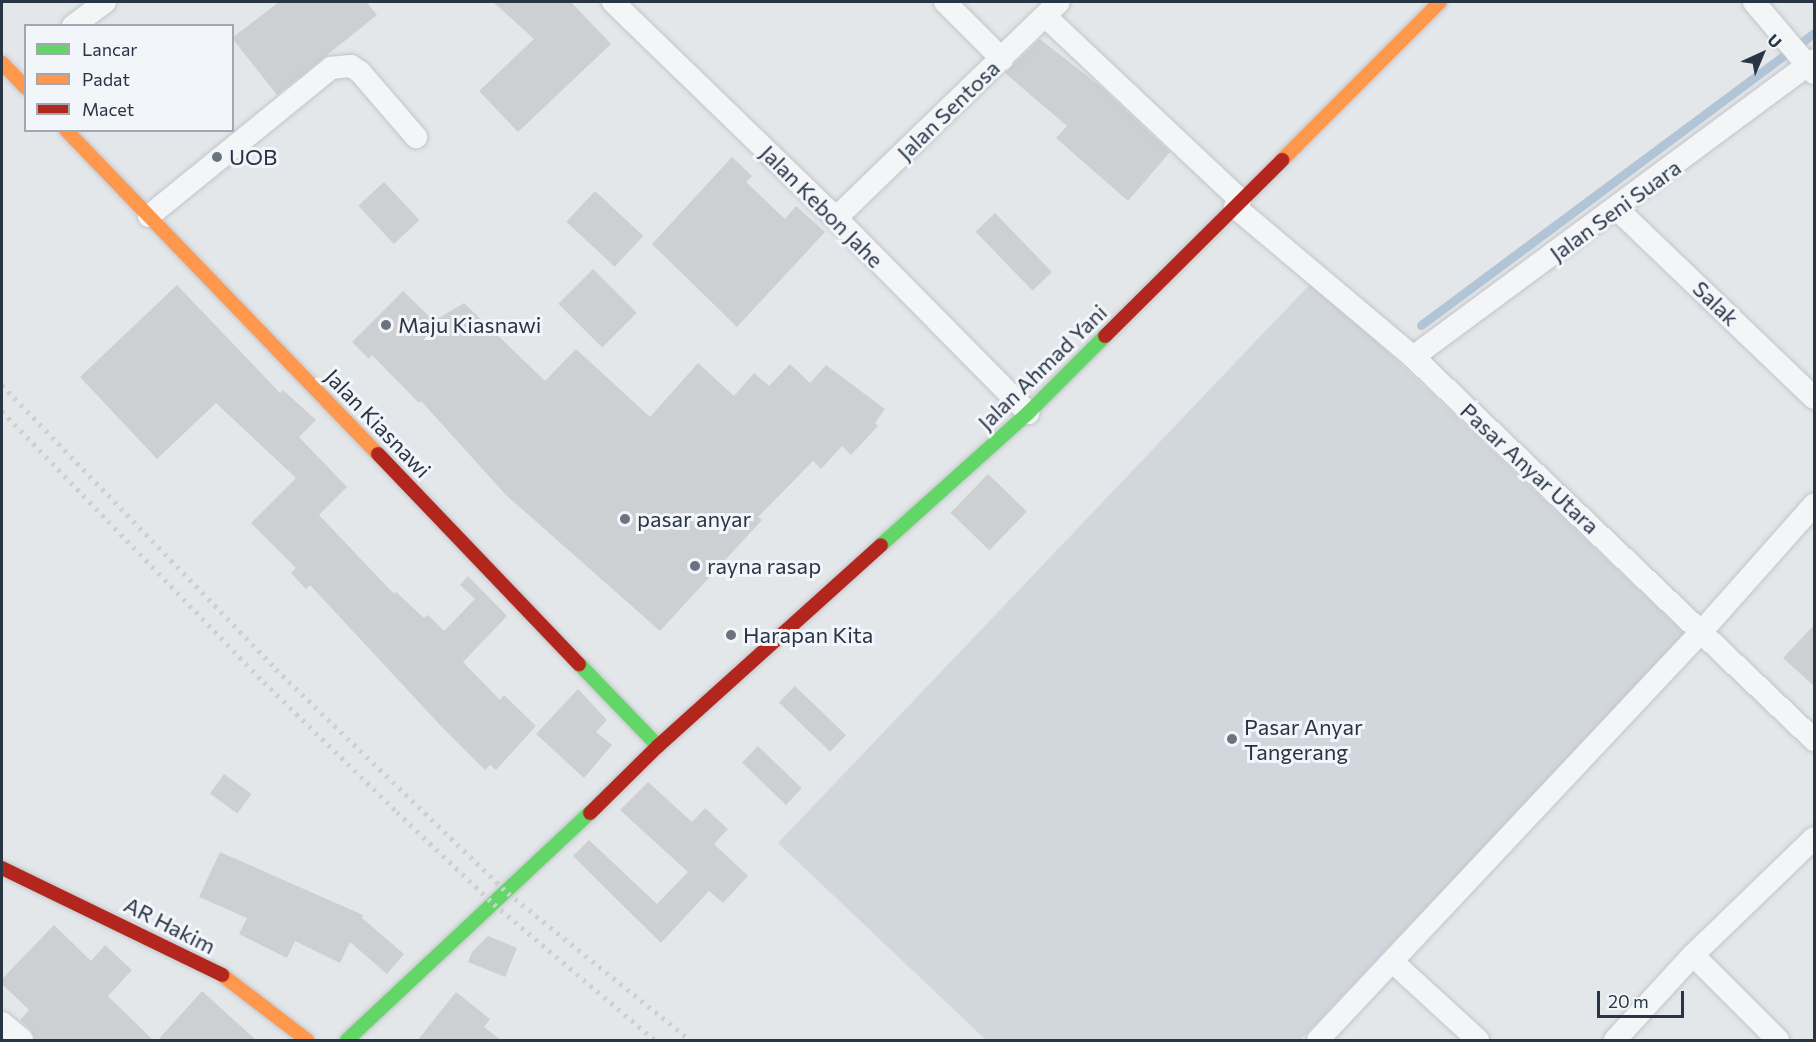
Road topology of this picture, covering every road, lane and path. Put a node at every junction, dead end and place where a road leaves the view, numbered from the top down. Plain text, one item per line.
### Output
1 (105, 2) edge
2 (613, 2) edge
3 (945, 2) edge
4 (1440, 2) edge
5 (1754, 2) edge
6 (1052, 9) edge
7 (77, 24) edge
8 (1002, 59) junction
9 (1804, 59) edge
10 (68, 132) edge
11 (416, 137) dead end
12 (1238, 203) junction
13 (1617, 209) junction
14 (149, 216) junction
15 (836, 218) junction
16 (1413, 357) junction
17 (1815, 398) edge
18 (1028, 413) junction
19 (1815, 505) edge
20 (1702, 631) junction
21 (1815, 740) edge
22 (658, 746) junction
23 (1815, 838) edge
24 (2, 868) edge
25 (1693, 955) junction
26 (1394, 963) junction
27 (2, 1023) edge
28 (22, 1041) edge
29 (307, 1041) edge
30 (347, 1041) edge
31 (1318, 1041) edge
32 (1478, 1041) edge
33 (1615, 1041) edge
34 (1778, 1041) edge

1 - 7 street
2 - 15 street, Jalan Kebon Jahe
3 - 8 street
4 - 12 street, Jalan Ahmad Yani
5 - 9 street
6 - 8 street, Jalan Sentosa
6 - 12 street, Pasar Anyar Utara
8 - 15 street, Jalan Sentosa
9 - 13 street, Jalan Seni Suara
10 - 14 street, Jalan Kiasnawi
11 - 14 street
12 - 16 street, Pasar Anyar Utara
12 - 18 street, Jalan Ahmad Yani
13 - 16 street, Jalan Seni Suara
13 - 17 street, Salak
14 - 22 street, Jalan Kiasnawi
15 - 18 street, Jalan Kebon Jahe
16 - 20 street, Pasar Anyar Utara
18 - 22 street, Jalan Ahmad Yani
19 - 20 street
20 - 21 street, Pasar Anyar Utara
20 - 26 street
22 - 30 street, Jalan Ahmad Yani
23 - 25 street
24 - 29 street, AR Hakim
25 - 33 street
25 - 34 street
26 - 31 street
26 - 32 street
27 - 28 street

